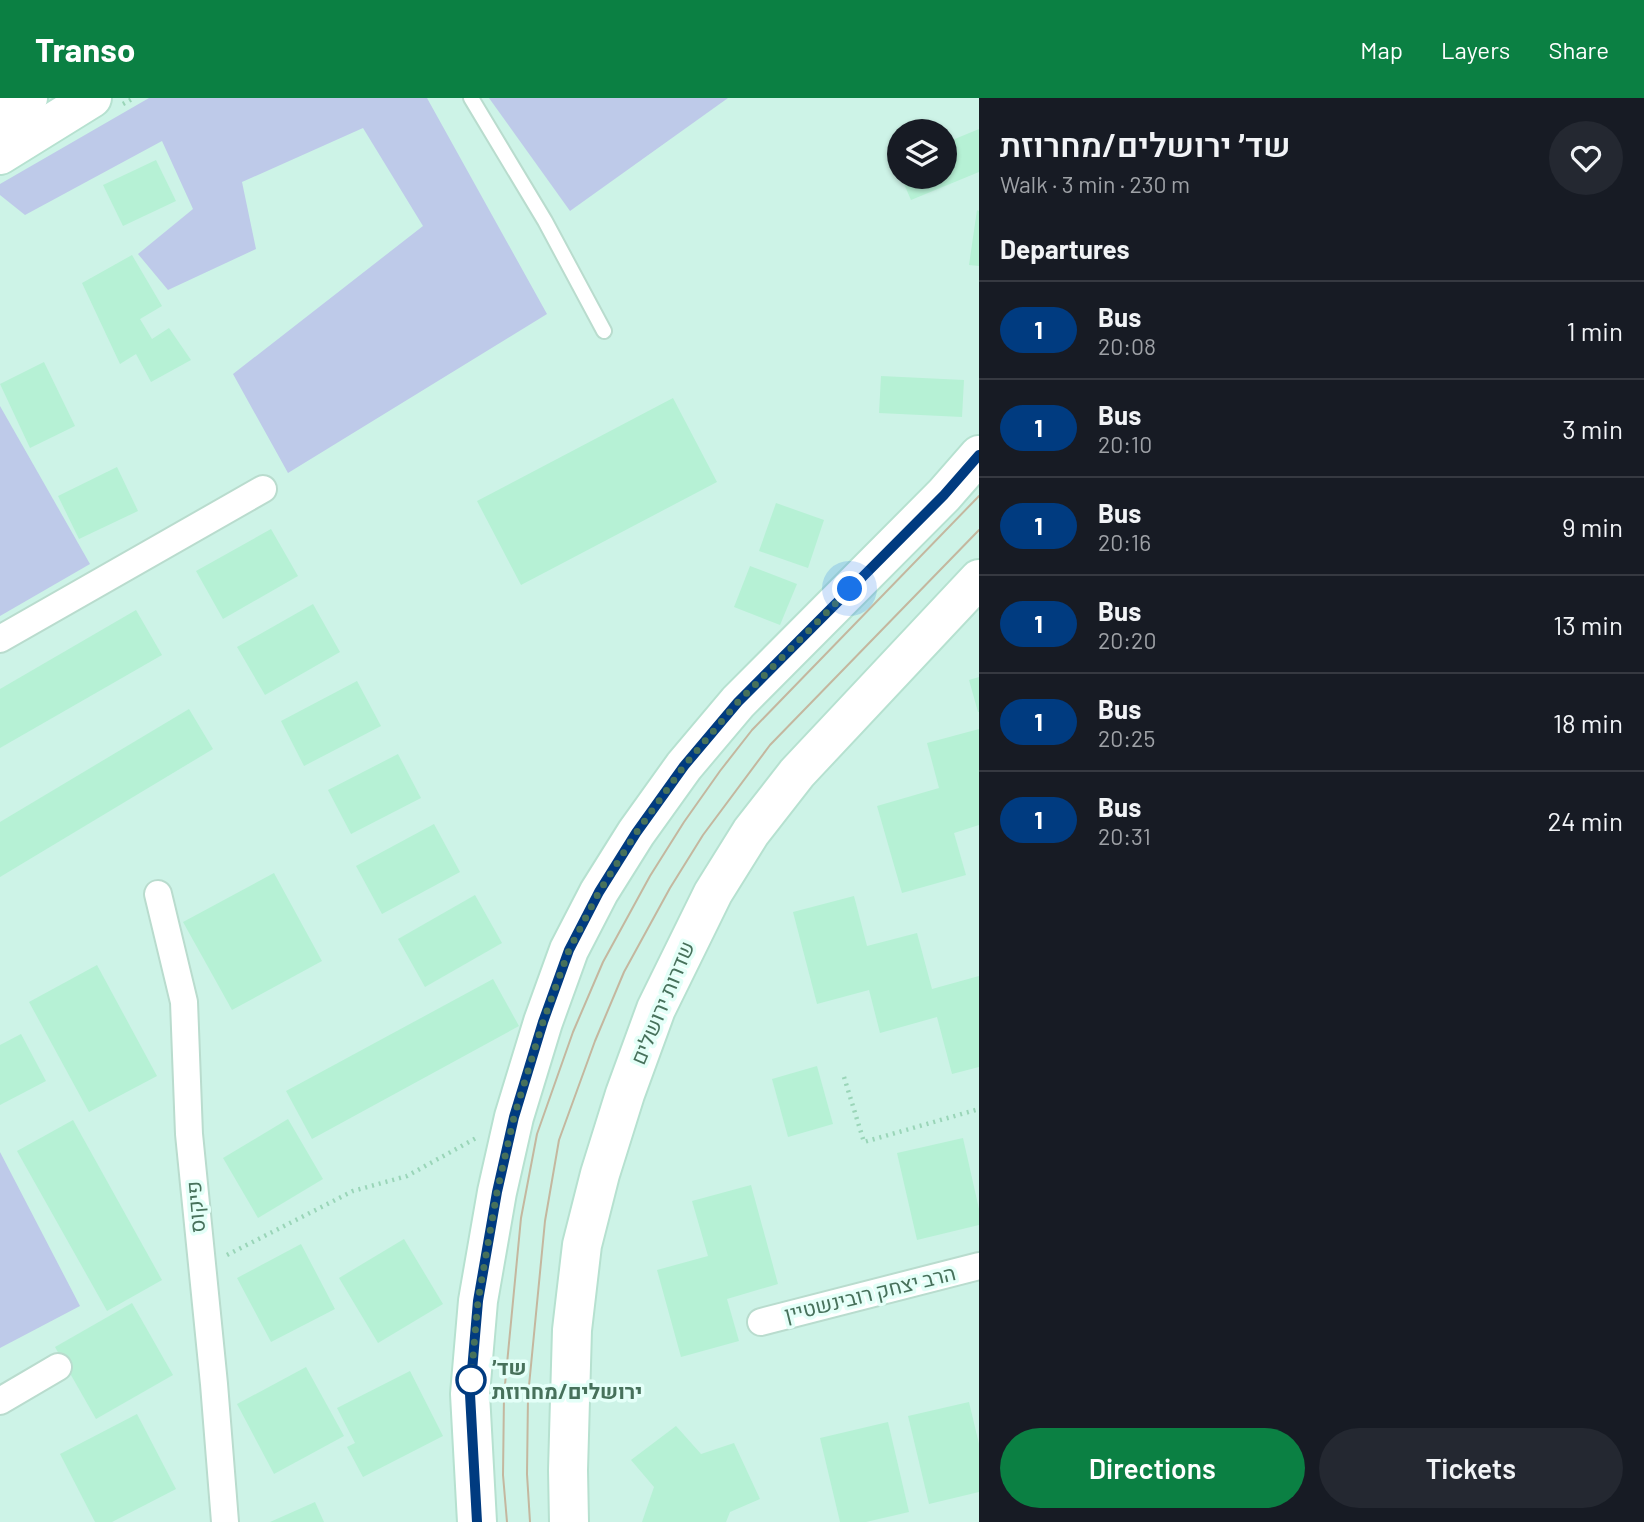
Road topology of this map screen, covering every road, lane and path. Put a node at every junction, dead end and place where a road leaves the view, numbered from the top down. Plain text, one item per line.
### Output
1 (28, 98) edge
2 (92, 98) edge
3 (471, 98) edge
4 (0, 115) edge
5 (0, 155) edge
6 (604, 331) dead end
7 (979, 455) edge
8 (263, 489) dead end
9 (979, 579) edge
10 (0, 639) edge
11 (158, 894) dead end
12 (844, 1077) dead end
13 (979, 1109) edge
14 (514, 1117) junction
15 (979, 1266) edge
16 (202, 1268) junction
17 (761, 1322) dead end
18 (58, 1367) dead end
19 (0, 1401) edge
20 (225, 1522) edge
21 (477, 1522) edge
22 (569, 1522) edge

1 - 4 main road
2 - 5 main road
3 - 6 lane
7 - 14 main road
8 - 10 street
9 - 22 main road, שדרות ירושלים
11 - 16 street, פיקוס
12 - 13 path
14 - 16 path
14 - 21 main road
15 - 17 street, הרב יצחק רובינשטיין
16 - 20 street, פיקוס
18 - 19 street

